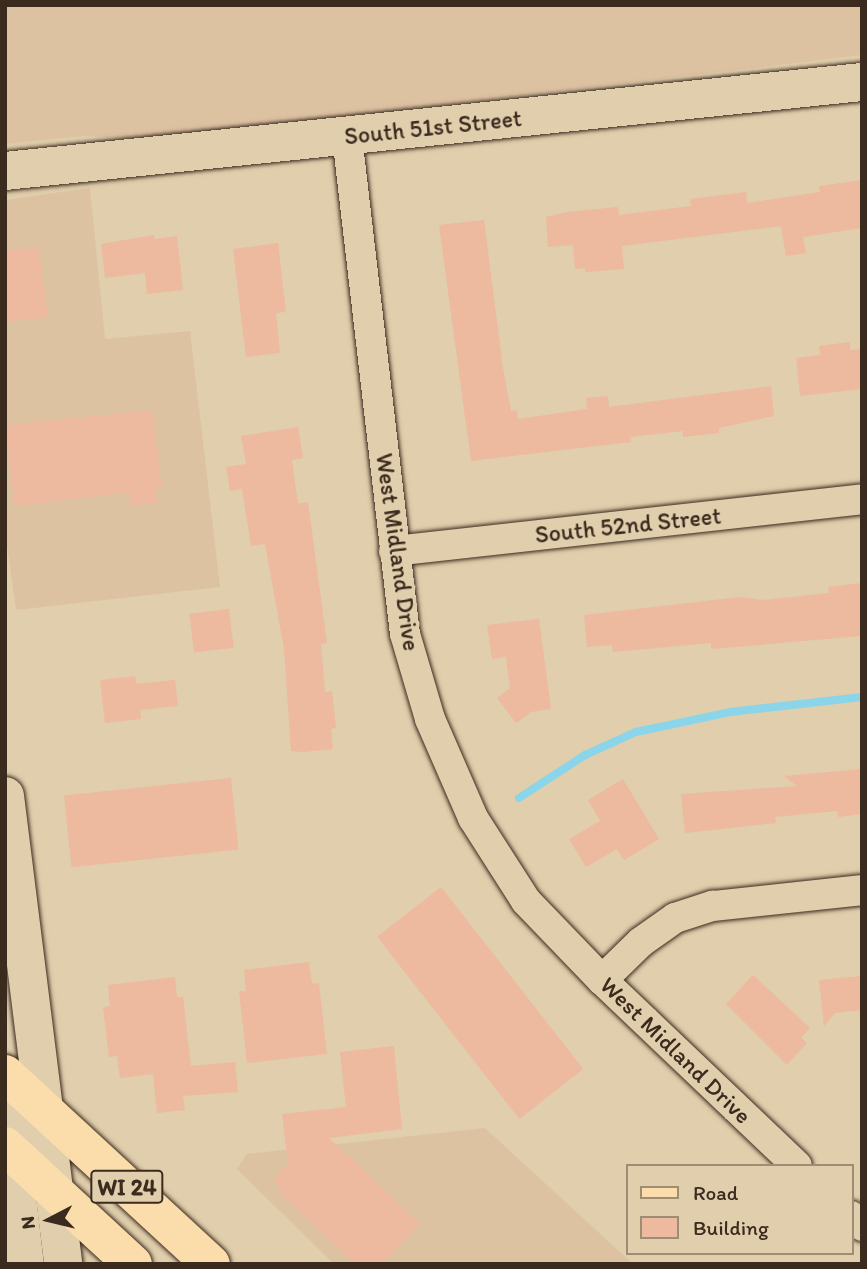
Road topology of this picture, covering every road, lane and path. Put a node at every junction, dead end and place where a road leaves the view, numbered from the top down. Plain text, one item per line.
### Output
1 (862, 82) edge
2 (347, 136) junction
3 (5, 172) edge
4 (862, 499) edge
5 (394, 551) junction
6 (5, 796) edge
7 (862, 890) edge
8 (602, 980) junction
9 (5, 1074) edge
10 (5, 1095) edge
11 (43, 1110) junction
12 (9, 1149) edge
13 (795, 1164) edge
14 (54, 1192) junction
15 (25, 1264) edge
16 (63, 1264) edge
17 (133, 1264) edge
18 (211, 1264) edge

1 - 2 street, South 51st Street
2 - 3 street, South 51st Street
2 - 5 street, West Midland Drive
4 - 5 street, South 52nd Street
5 - 8 street, West Midland Drive
6 - 11 street
7 - 8 street
8 - 13 street, West Midland Drive
9 - 11 main road, WI 24
10 - 12 street
11 - 14 street
11 - 18 main road, WI 24
12 - 14 main road, WI 24
12 - 15 street
14 - 16 street
14 - 17 main road, WI 24

